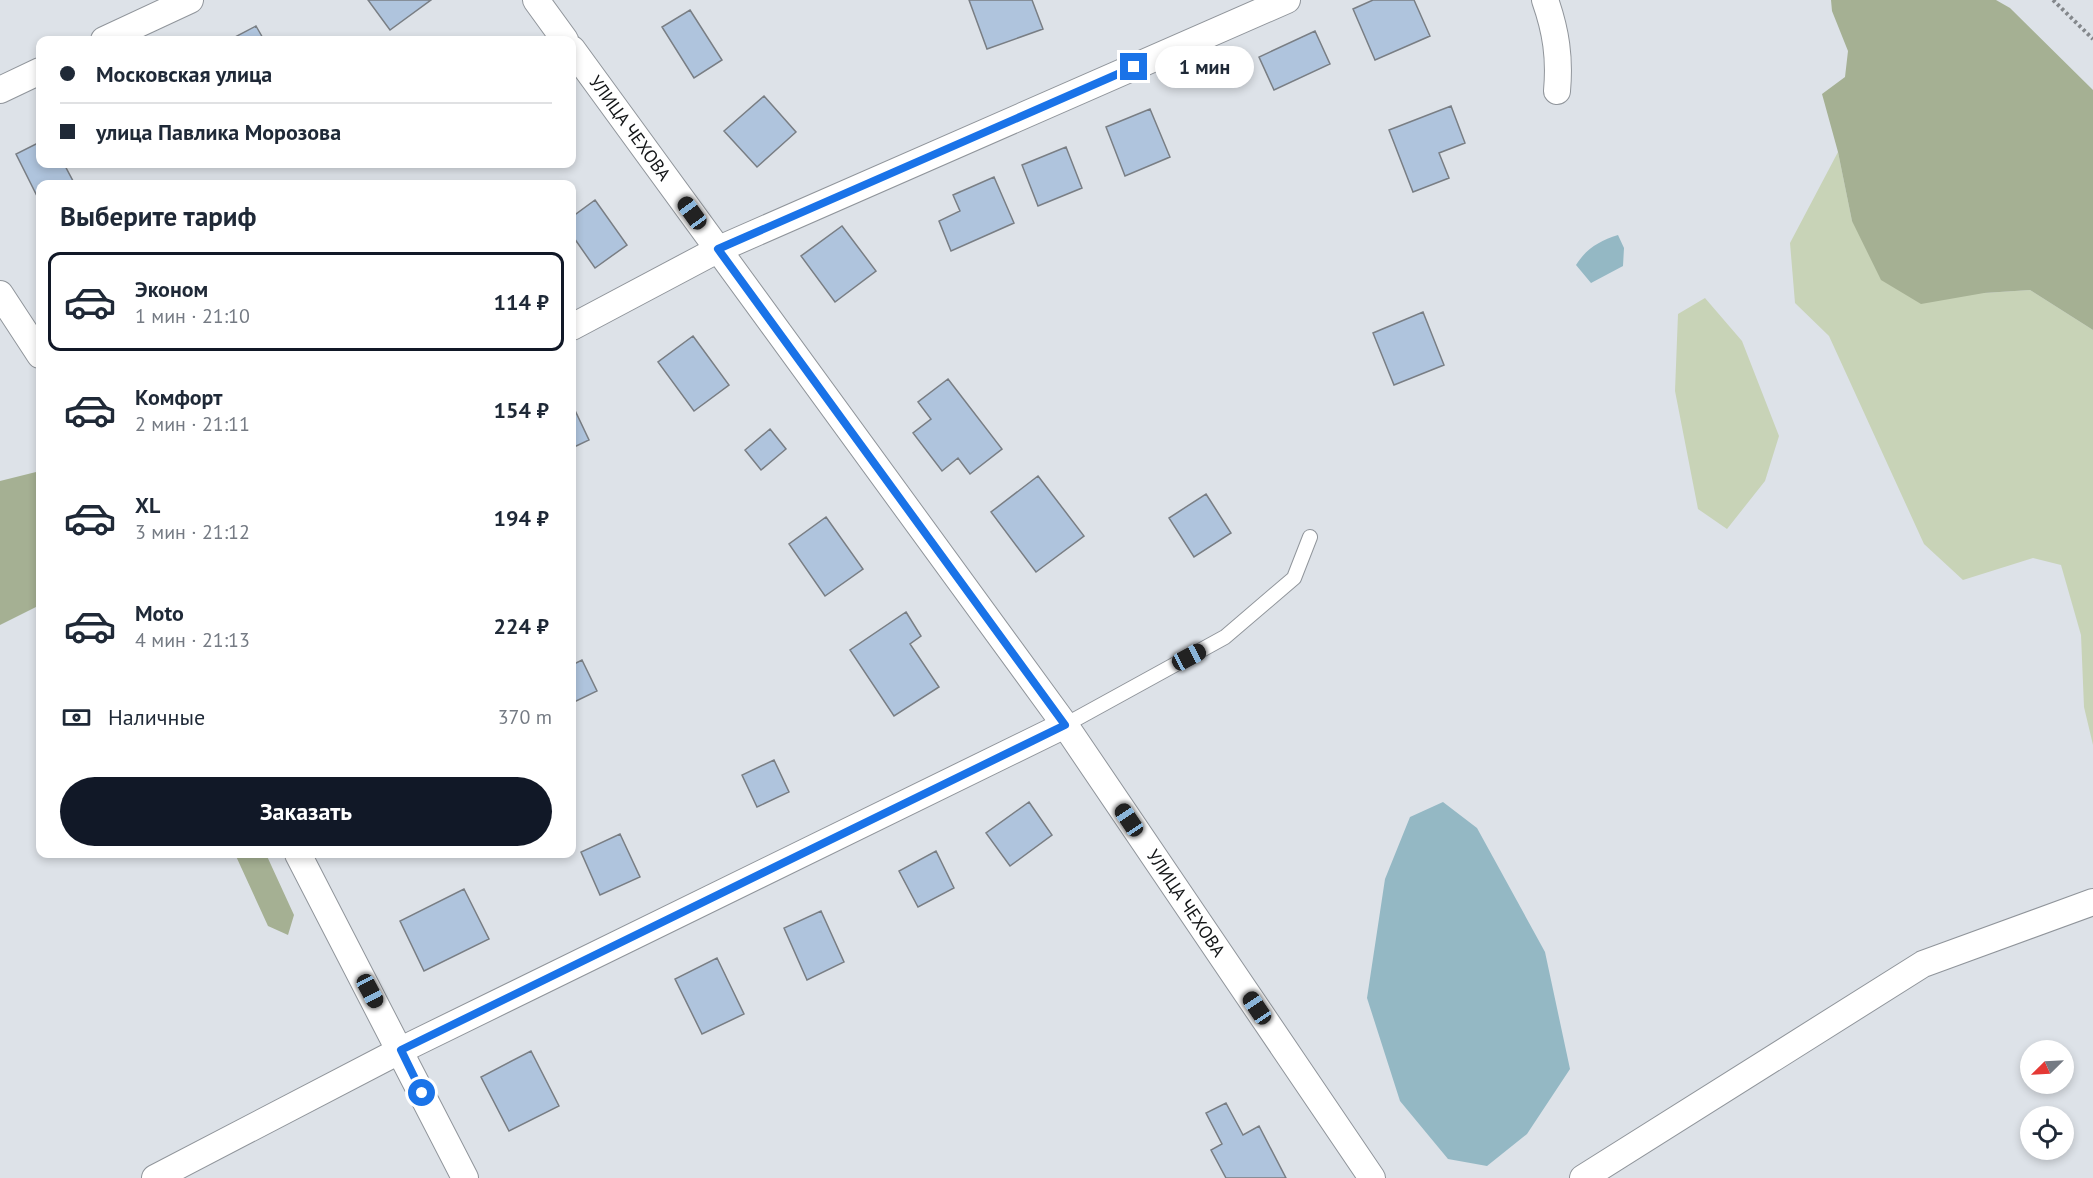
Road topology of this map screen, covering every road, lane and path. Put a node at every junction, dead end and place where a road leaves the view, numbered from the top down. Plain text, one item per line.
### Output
1 (189, 0) edge
2 (536, 0) edge
3 (1287, 0) edge
4 (1545, 0) edge
5 (2054, 0) edge
6 (112, 36) edge
7 (562, 36) edge
8 (2093, 39) edge
9 (576, 54) edge
10 (36, 73) edge
11 (0, 90) edge
12 (1557, 91) dead end
13 (718, 249) junction
14 (0, 294) edge
15 (576, 325) edge
16 (36, 349) edge
17 (1310, 537) dead end
18 (1065, 725) junction
19 (300, 858) edge
20 (2093, 902) edge
21 (401, 1050) junction
22 (155, 1178) edge
23 (465, 1178) edge
24 (1372, 1178) edge
25 (1583, 1178) edge

1 - 6 street
2 - 7 street
3 - 13 street
4 - 12 street
5 - 8 path
9 - 13 street, УЛИЦА ЧЕХОВА
10 - 11 street
13 - 15 street
13 - 18 street, УЛИЦА ЧЕХОВА
14 - 16 street
17 - 18 lane
18 - 21 street
18 - 24 street, УЛИЦА ЧЕХОВА
19 - 21 street
20 - 25 street
21 - 22 street
21 - 23 street

